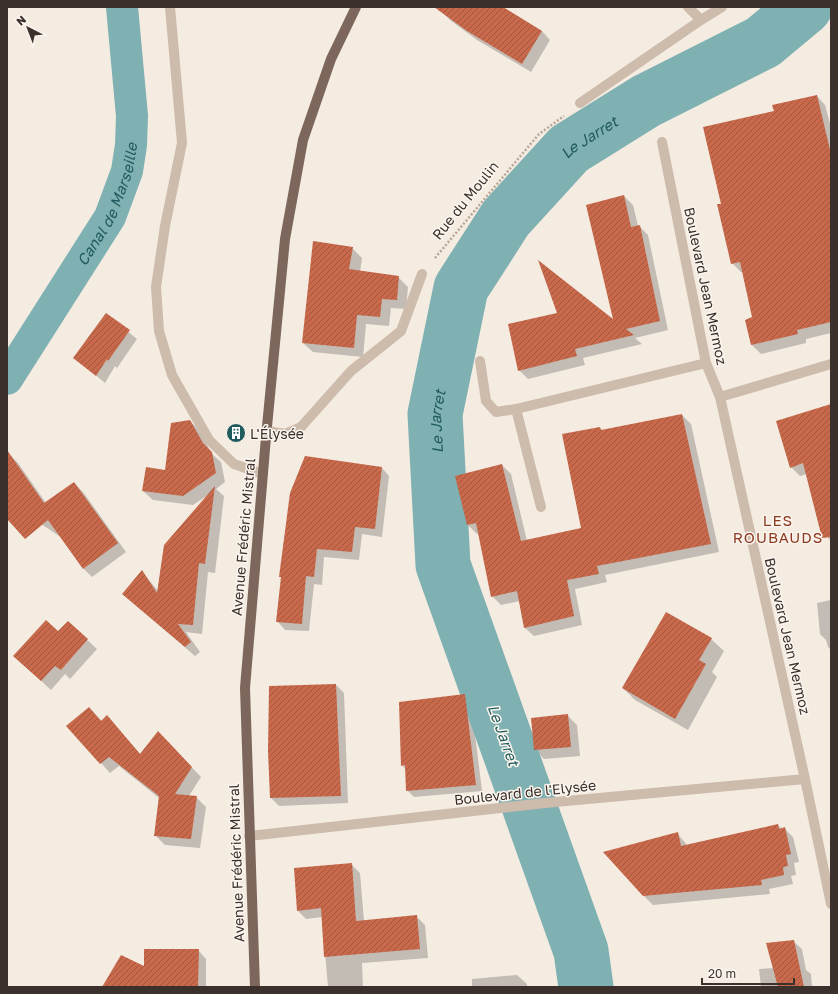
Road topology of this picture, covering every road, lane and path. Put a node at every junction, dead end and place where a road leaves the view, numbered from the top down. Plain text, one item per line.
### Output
1 (170, 7) edge
2 (356, 7) edge
3 (688, 7) edge
4 (722, 7) edge
5 (701, 20) junction
6 (580, 103) joint
7 (662, 142) dead end
8 (422, 274) joint
9 (480, 361) dead end
10 (706, 363) junction
11 (831, 364) edge
12 (720, 397) junction
13 (516, 409) junction
14 (266, 431) junction
15 (263, 474) junction
16 (541, 508) dead end
17 (805, 779) junction
18 (249, 836) junction
19 (831, 904) edge
20 (254, 987) edge

1 - 15 street
2 - 14 main road, Avenue Frédéric Mistral
3 - 5 street
4 - 5 street
5 - 6 street
6 - 8 path, Rue du Moulin
7 - 10 street, Boulevard Jean Mermoz
8 - 14 street
9 - 13 street
10 - 12 street, Boulevard Jean Mermoz
10 - 13 street
11 - 12 street
12 - 17 street, Boulevard Jean Mermoz
13 - 16 street
14 - 15 main road, Avenue Frédéric Mistral
15 - 18 main road, Avenue Frédéric Mistral
17 - 18 street, Boulevard de l'Elysée
17 - 19 street, Boulevard Jean Mermoz
18 - 20 main road, Avenue Frédéric Mistral

